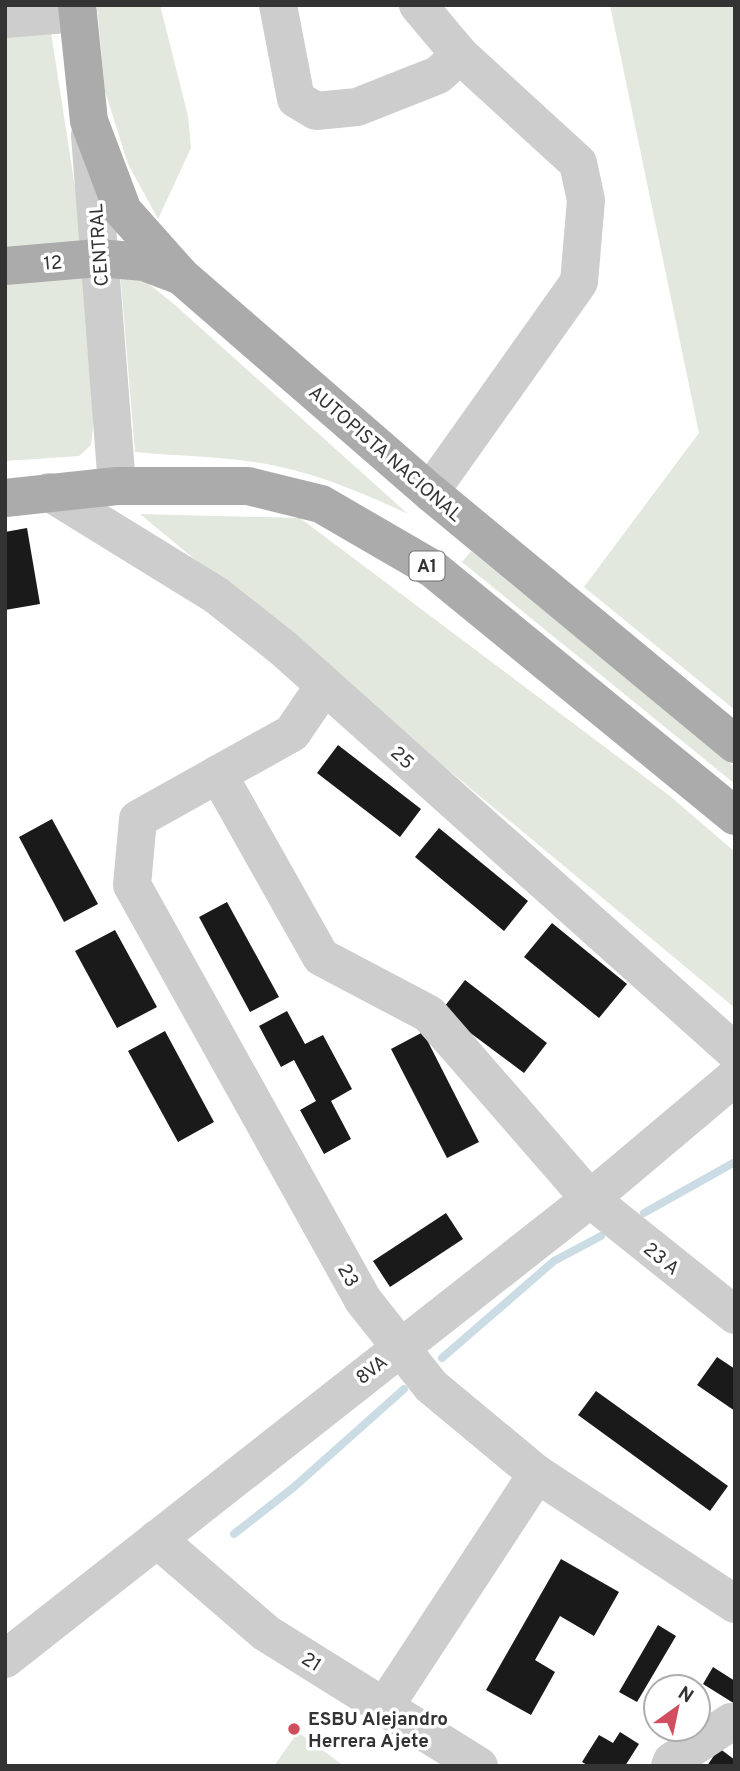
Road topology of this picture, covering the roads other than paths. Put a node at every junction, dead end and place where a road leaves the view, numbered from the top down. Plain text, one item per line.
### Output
1 (278, 5) edge
2 (418, 5) edge
3 (77, 9) edge
4 (5, 19) edge
5 (460, 55) junction
6 (89, 121) junction
7 (98, 258) junction
8 (5, 267) edge
9 (181, 276) junction
10 (117, 486) junction
11 (49, 492) junction
12 (430, 492) junction
13 (5, 498) edge
14 (324, 686) junction
15 (735, 744) edge
16 (219, 774) junction
17 (735, 816) edge
18 (735, 1052) edge
19 (735, 1077) edge
20 (590, 1199) junction
21 (735, 1315) edge
22 (399, 1347) junction
23 (537, 1474) junction
24 (157, 1539) junction
25 (735, 1604) edge
26 (5, 1659) edge
27 (385, 1706) junction
28 (731, 1722) dead end
29 (479, 1766) edge
30 (670, 1766) edge

1 - 5 street
2 - 5 street
3 - 4 street
3 - 6 main road, CENTRAL
5 - 12 street
6 - 7 street, CENTRAL
6 - 9 main road, AUTOPISTA NACIONAL
7 - 8 main road, 12
7 - 9 main road, 12
7 - 10 street, CENTRAL
9 - 12 main road, AUTOPISTA NACIONAL
10 - 11 main road, A1
10 - 17 main road, A1
11 - 13 main road
11 - 14 street, 25
12 - 15 main road, AUTOPISTA NACIONAL
14 - 16 street
14 - 18 street, 25
16 - 20 street, 23 A
16 - 22 street, 23
19 - 20 street, 8VA
20 - 21 street, 23 A
20 - 22 street, 8VA
22 - 23 street, 23
22 - 24 street, 8VA
23 - 25 street, 23
23 - 27 street
24 - 26 street, 8VA
24 - 27 street, 21
27 - 29 street, 21
28 - 30 street

